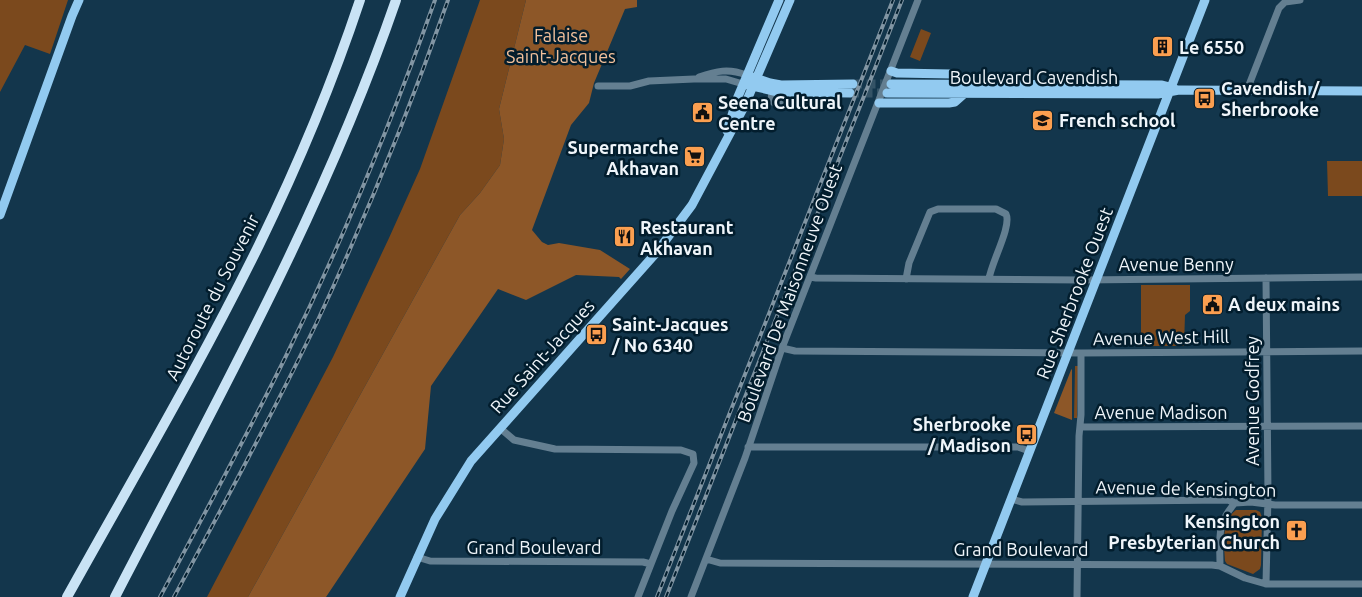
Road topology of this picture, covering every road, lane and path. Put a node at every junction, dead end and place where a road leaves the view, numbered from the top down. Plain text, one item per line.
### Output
1 (75, 0) edge
2 (80, 0) edge
3 (360, 0) edge
4 (396, 0) edge
5 (779, 0) edge
6 (790, 0) edge
7 (918, 0) edge
8 (1205, 0) edge
9 (1300, 0) edge
10 (72, 16) junction
11 (744, 80) junction
12 (889, 81) junction
13 (754, 83) junction
14 (598, 86) dead end
15 (1173, 90) junction
16 (1247, 90) junction
17 (1362, 90) edge
18 (772, 92) junction
19 (964, 94) junction
20 (838, 103) dead end
21 (878, 103) junction
22 (723, 146) junction
23 (0, 215) edge
24 (810, 277) junction
25 (1362, 277) edge
26 (1266, 278) junction
27 (906, 279) junction
28 (989, 279) junction
29 (1096, 280) junction
30 (782, 348) junction
31 (1362, 351) edge
32 (1267, 352) junction
33 (1068, 353) junction
34 (1082, 353) junction
35 (1267, 426) junction
36 (1362, 426) edge
37 (1080, 427) junction
38 (500, 428) junction
39 (748, 447) junction
40 (1029, 451) junction
41 (1011, 499) junction
42 (1078, 501) junction
43 (1235, 503) junction
44 (1268, 504) junction
45 (1362, 505) edge
46 (417, 557) junction
47 (706, 560) junction
48 (651, 564) junction
49 (985, 564) junction
50 (1077, 564) junction
51 (1220, 566) junction
52 (1266, 584) junction
53 (1362, 584) edge
54 (67, 597) edge
55 (115, 597) edge
56 (400, 597) edge
57 (638, 597) edge
58 (691, 597) edge
59 (972, 597) edge
60 (1077, 597) edge

1 - 10 main road
2 - 10 main road
3 - 54 highway, Autoroute du Souvenir
4 - 55 highway
5 - 11 main road, Rue Saint-Jacques
6 - 13 main road, Rue Saint-Jacques
7 - 12 street, Boulevard De Maisonneuve Ouest
8 - 15 main road, Rue Sherbrooke Ouest
9 - 16 street
10 - 23 main road
11 - 13 main road
11 - 14 street
11 - 22 main road, Rue Saint-Jacques
12 - 15 main road, Boulevard Cavendish
12 - 19 main road, Boulevard Cavendish
12 - 21 street, Boulevard De Maisonneuve Ouest
13 - 18 main road
13 - 18 main road
13 - 22 main road, Rue Saint-Jacques
15 - 16 main road, Boulevard Cavendish
15 - 19 main road, Boulevard Cavendish
15 - 29 main road, Rue Sherbrooke Ouest
16 - 17 main road, Boulevard Cavendish
18 - 20 street
19 - 21 main road
21 - 24 street, Boulevard De Maisonneuve Ouest
22 - 38 main road, Rue Saint-Jacques
24 - 27 street, Avenue Benny
24 - 30 street, Boulevard De Maisonneuve Ouest
25 - 26 street, Avenue Benny
26 - 29 street, Avenue Benny
26 - 32 street, Avenue Godfrey
27 - 28 street, Avenue Benny
27 - 28 street
28 - 29 street, Avenue Benny
29 - 33 main road, Rue Sherbrooke Ouest
30 - 33 street, Avenue West Hill
30 - 39 street, Boulevard De Maisonneuve Ouest
31 - 32 street, Avenue West Hill
32 - 34 street, Avenue West Hill
32 - 35 street, Avenue Godfrey
33 - 34 street, Avenue West Hill
33 - 40 main road, Rue Sherbrooke Ouest
34 - 37 street
35 - 36 street, Avenue Madison
35 - 37 street, Avenue Madison
35 - 44 street, Avenue Godfrey
37 - 42 street
38 - 46 main road, Rue Saint-Jacques
38 - 48 street
39 - 40 street
39 - 47 street, Boulevard De Maisonneuve Ouest
40 - 41 main road, Rue Sherbrooke Ouest
41 - 42 street, Avenue de Kensington
41 - 49 main road, Rue Sherbrooke Ouest
42 - 43 street, Avenue de Kensington
42 - 50 street
43 - 44 street, Avenue de Kensington
43 - 51 street
44 - 45 street, Avenue de Kensington
44 - 52 street, Avenue Godfrey
46 - 48 street, Grand Boulevard
46 - 56 main road, Rue Saint-Jacques
47 - 49 street, Grand Boulevard
47 - 58 street, Boulevard De Maisonneuve Ouest
48 - 57 street
49 - 50 street, Grand Boulevard
49 - 59 main road, Rue Sherbrooke Ouest
50 - 51 street, Grand Boulevard
50 - 60 street
51 - 52 street, Grand Boulevard
52 - 53 street, Grand Boulevard

